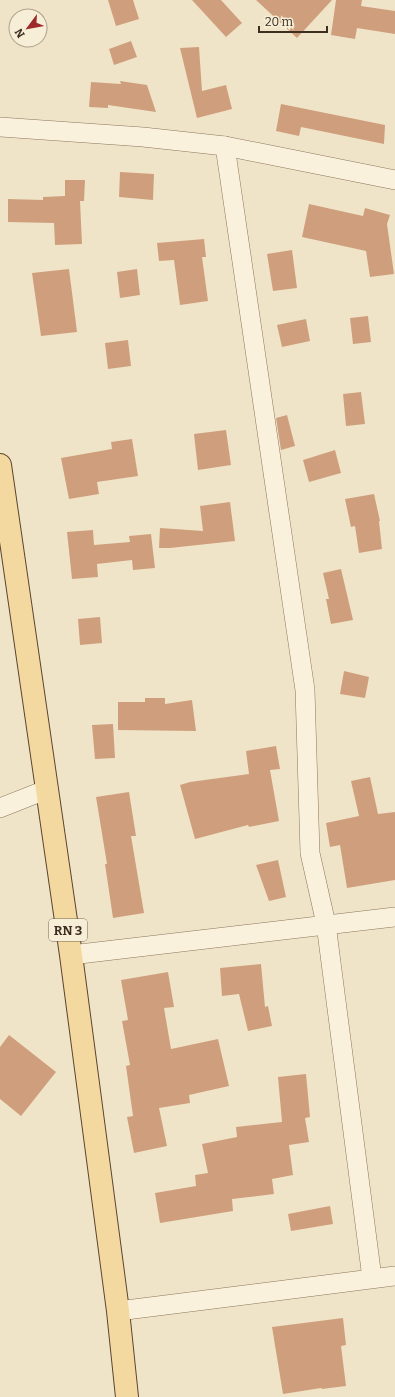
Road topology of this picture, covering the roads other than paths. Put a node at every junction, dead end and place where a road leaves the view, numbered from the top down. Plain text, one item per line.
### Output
1 (0, 127) edge
2 (225, 146) junction
3 (395, 180) edge
4 (0, 465) edge
5 (48, 789) junction
6 (0, 808) edge
7 (395, 917) edge
8 (326, 924) junction
9 (71, 955) junction
10 (395, 1276) edge
11 (372, 1278) junction
12 (118, 1311) junction
13 (127, 1397) edge

1 - 2 street
2 - 3 street
2 - 8 street
4 - 5 main road, RN 3
5 - 6 street
5 - 9 main road, RN 3
7 - 8 street
8 - 9 street
8 - 11 street
9 - 12 main road, RN 3
10 - 11 street
11 - 12 street
12 - 13 main road, RN 3

